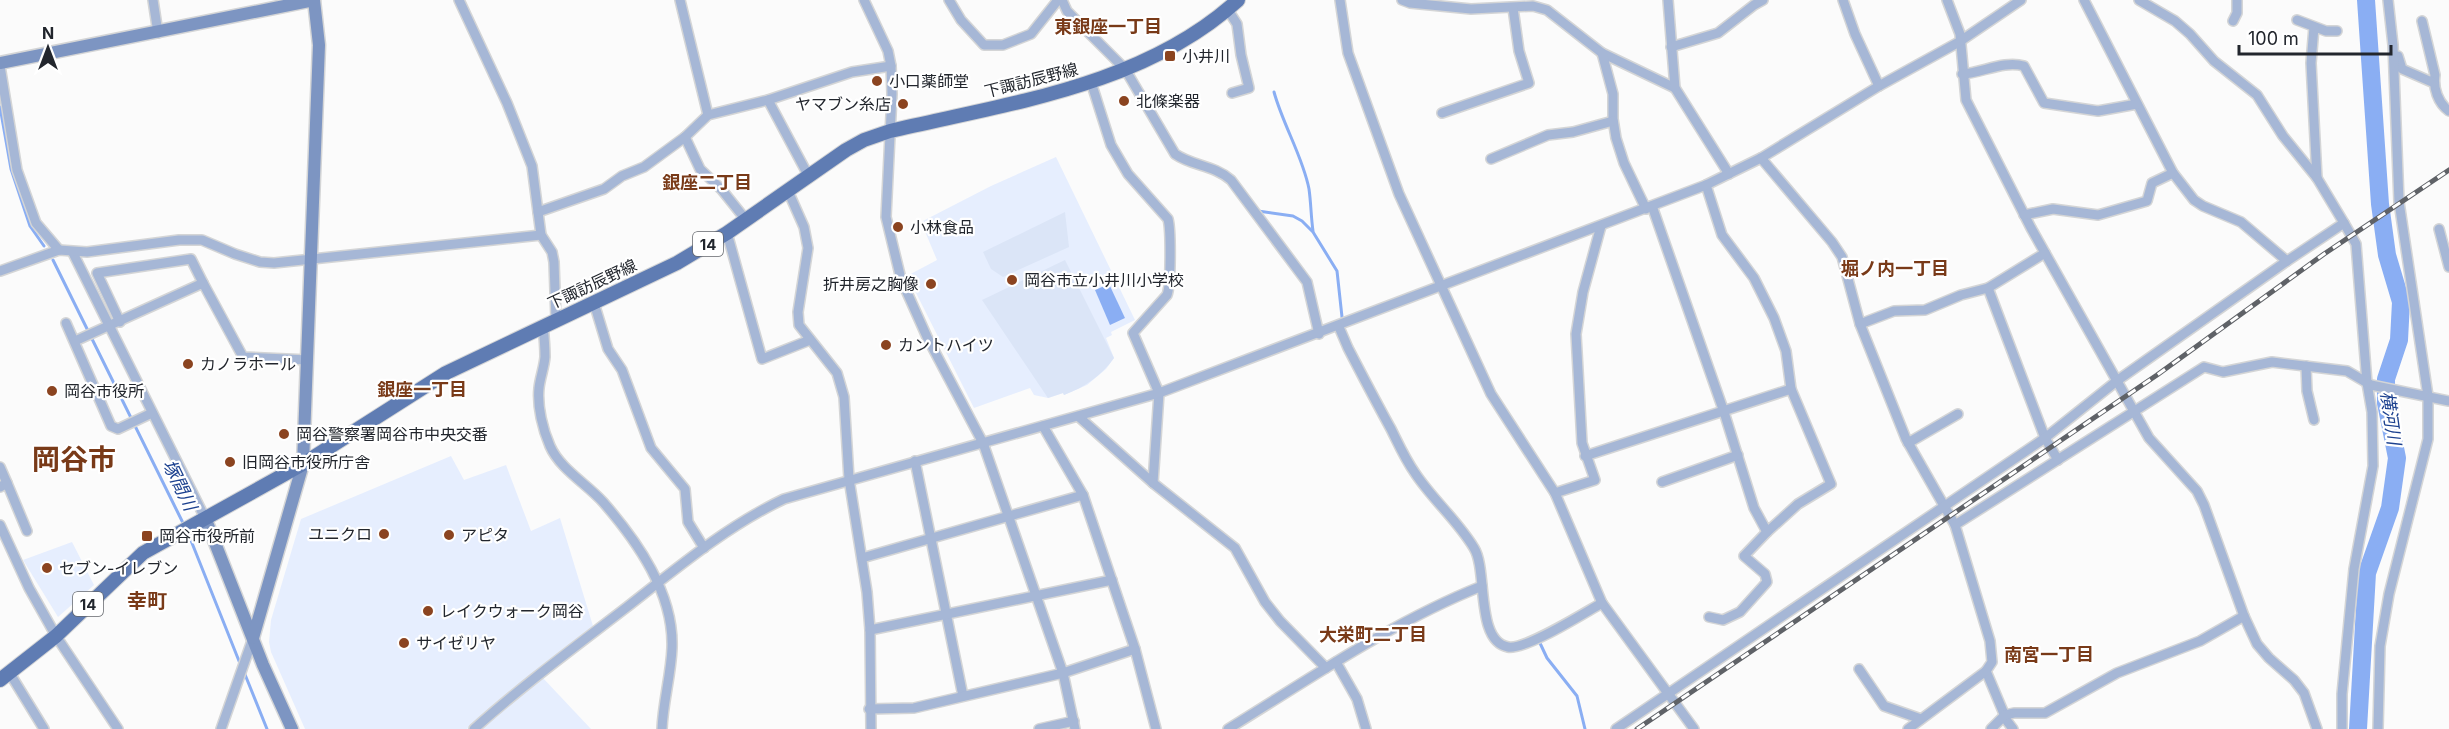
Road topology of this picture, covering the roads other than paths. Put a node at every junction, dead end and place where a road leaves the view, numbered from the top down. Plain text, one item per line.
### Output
1 (153, 0) edge
2 (315, 0) edge
3 (459, 0) edge
4 (680, 0) edge
5 (864, 0) edge
6 (949, 0) edge
7 (1060, 0) edge
8 (1340, 0) edge
9 (1402, 0) edge
10 (1668, 0) edge
11 (1763, 0) edge
12 (1843, 0) edge
13 (1947, 0) edge
14 (2021, 0) edge
15 (2084, 0) edge
16 (2139, 0) edge
17 (2237, 0) edge
18 (2388, 0) edge
19 (1233, 5) edge
20 (1513, 8) junction
21 (2297, 20) dead end
22 (2234, 21) dead end
23 (2421, 21) dead end
24 (2314, 27) junction
25 (2337, 31) dead end
26 (158, 33) junction
27 (1959, 42) junction
28 (2393, 45) junction
29 (1671, 47) junction
30 (1602, 53) junction
31 (0, 64) edge
32 (891, 66) junction
33 (1125, 69) junction
34 (1962, 74) junction
35 (1091, 82) junction
36 (2434, 83) junction
37 (1879, 86) junction
38 (1675, 88) junction
39 (1232, 93) dead end
40 (768, 100) junction
41 (2137, 104) junction
42 (2449, 111) edge
43 (1442, 113) dead end
44 (708, 115) junction
45 (1613, 121) junction
46 (890, 131) junction
47 (685, 137) junction
48 (1761, 158) junction
49 (1491, 159) dead end
50 (2173, 173) junction
51 (1729, 174) junction
52 (808, 175) junction
53 (2317, 178) junction
54 (1706, 185) junction
55 (788, 191) junction
56 (1649, 207) junction
57 (538, 212) junction
58 (2024, 215) junction
59 (746, 220) junction
60 (2344, 223) junction
61 (1601, 226) junction
62 (2439, 229) dead end
63 (727, 233) junction
64 (541, 235) junction
65 (59, 250) junction
66 (73, 253) junction
67 (2045, 253) junction
68 (312, 260) junction
69 (2287, 261) junction
70 (2449, 267) edge
71 (0, 271) edge
72 (203, 283) junction
73 (1440, 287) junction
74 (1988, 288) junction
75 (594, 303) junction
76 (66, 322) dead end
77 (120, 322) junction
78 (549, 322) junction
79 (1860, 324) junction
80 (109, 327) junction
81 (1339, 327) junction
82 (1319, 334) junction
83 (810, 340) junction
84 (75, 341) junction
85 (308, 360) junction
86 (2306, 366) junction
87 (2118, 380) junction
88 (2369, 384) junction
89 (1791, 389) junction
90 (1159, 393) junction
91 (2426, 396) junction
92 (2449, 401) edge
93 (2133, 411) junction
94 (1724, 412) junction
95 (152, 413) junction
96 (1958, 414) dead end
97 (1079, 417) junction
98 (2314, 420) dead end
99 (1043, 426) junction
100 (2045, 438) junction
101 (983, 443) junction
102 (1908, 443) junction
103 (1738, 455) junction
104 (1585, 456) junction
105 (2058, 460) junction
106 (915, 461) junction
107 (303, 464) junction
108 (0, 467) edge
109 (849, 479) junction
110 (1662, 482) dead end
111 (1153, 483) junction
112 (4, 485) edge
113 (1555, 493) junction
114 (1083, 495) junction
115 (1946, 506) junction
116 (1008, 516) junction
117 (206, 520) junction
118 (0, 525) edge
119 (1955, 525) junction
120 (27, 531) dead end
121 (1767, 532) junction
122 (931, 538) junction
123 (704, 548) junction
124 (862, 558) junction
125 (1112, 580) junction
126 (658, 583) junction
127 (1482, 586) junction
128 (1037, 596) junction
129 (1602, 603) junction
130 (948, 614) junction
131 (2244, 616) junction
132 (1709, 617) dead end
133 (870, 630) junction
134 (56, 636) junction
135 (253, 638) junction
136 (1135, 649) junction
137 (1336, 662) junction
138 (1326, 668) junction
139 (1859, 669) dead end
140 (1986, 671) junction
141 (1063, 673) junction
142 (5, 676) edge
143 (1668, 694) junction
144 (963, 696) junction
145 (869, 709) junction
146 (2005, 715) junction
147 (1075, 725) edge
148 (1915, 726) edge
149 (44, 729) edge
150 (118, 729) edge
151 (221, 729) edge
152 (291, 729) edge
153 (474, 729) edge
154 (662, 729) edge
155 (871, 729) edge
156 (1039, 729) edge
157 (1156, 729) edge
158 (1228, 729) edge
159 (1366, 729) edge
160 (1616, 729) edge
161 (1694, 729) edge
162 (1991, 729) edge
163 (2013, 729) edge
164 (2317, 729) edge
165 (2342, 729) edge
166 (2378, 729) edge

1 - 26 street
2 - 26 street
2 - 68 street
3 - 57 street
4 - 44 street
5 - 32 street
6 - 7 street
7 - 33 street
8 - 73 street
9 - 20 street
10 - 29 street
11 - 29 street
12 - 37 street
13 - 27 street
14 - 27 street
15 - 41 street
16 - 53 street
17 - 22 street
18 - 28 street
19 - 33 main road, 下諏訪辰野線 / 14
19 - 39 street
20 - 30 street
20 - 43 street
21 - 24 street
23 - 36 street
24 - 25 street
24 - 53 street
26 - 31 street
27 - 34 street
27 - 37 street
28 - 36 street
28 - 91 street
29 - 38 street
30 - 38 street
30 - 45 street
31 - 65 street
32 - 40 street
32 - 46 street
33 - 35 main road, 下諏訪辰野線 / 14
33 - 82 street
34 - 41 street
34 - 58 street
35 - 46 main road, 下諏訪辰野線 / 14
35 - 90 street
36 - 42 street
37 - 48 street
38 - 51 street
40 - 44 street
40 - 52 street
41 - 50 street
44 - 47 street
45 - 49 street
45 - 56 street
46 - 52 main road, 下諏訪辰野線 / 14
46 - 101 street
47 - 57 street
47 - 59 street
48 - 51 street
48 - 79 street
50 - 58 street
50 - 69 street
51 - 54 street
52 - 55 main road, 下諏訪辰野線 / 14
53 - 60 street
54 - 56 street
54 - 89 street
55 - 59 main road, 下諏訪辰野線 / 14
55 - 83 street
56 - 61 street
56 - 94 street
57 - 64 street
58 - 67 street
59 - 63 main road, 下諏訪辰野線 / 14
60 - 69 street
60 - 88 street
61 - 73 street
61 - 104 street
62 - 70 street
63 - 75 main road, 下諏訪辰野線 / 14
63 - 83 street
64 - 68 street
64 - 78 street
65 - 66 street
65 - 71 street
66 - 68 street
66 - 80 street
67 - 74 street
67 - 87 street
68 - 85 street
69 - 87 street
72 - 77 street
72 - 77 street
72 - 85 street
73 - 81 street
73 - 113 street
74 - 79 street
74 - 100 street
75 - 78 main road, 下諏訪辰野線 / 14
75 - 123 street
76 - 84 street
77 - 80 street
78 - 107 main road, 下諏訪辰野線 / 14
78 - 126 street
79 - 102 street
80 - 84 street
80 - 95 street
81 - 82 street
81 - 127 street
82 - 90 street
83 - 109 street
84 - 95 street
85 - 107 street
86 - 88 street
86 - 93 street
86 - 98 street
87 - 93 street
87 - 100 street
88 - 91 street
88 - 165 street
89 - 94 street
89 - 121 street
90 - 97 street
90 - 111 street
91 - 92 street
91 - 166 street
93 - 105 street
93 - 131 street
94 - 103 street
94 - 104 street
95 - 117 street
96 - 102 street
97 - 99 street
97 - 111 street
99 - 101 street
99 - 114 street
100 - 105 street
100 - 115 street
101 - 106 street
101 - 116 street
102 - 115 street
103 - 110 street
103 - 121 street
104 - 113 street
105 - 119 street
106 - 109 street
106 - 122 street
107 - 117 main road, 下諏訪辰野線 / 14
107 - 135 street
108 - 112 street
109 - 123 street
109 - 124 street
111 - 138 street
112 - 120 street
113 - 129 street
114 - 116 street
114 - 125 street
115 - 119 street
115 - 143 street
116 - 122 street
116 - 128 street
117 - 134 main road, 下諏訪辰野線 / 14
117 - 135 street
118 - 134 street
119 - 140 street
121 - 132 street
122 - 124 street
122 - 130 street
123 - 126 street
124 - 133 street
125 - 128 street
125 - 136 street
126 - 153 street
126 - 154 street
127 - 129 street
127 - 137 street
128 - 130 street
128 - 141 street
129 - 143 street
130 - 133 street
130 - 144 street
131 - 146 street
131 - 164 street
133 - 145 street
134 - 142 main road, 下諏訪辰野線 / 14
134 - 150 street
135 - 151 street
135 - 152 street
136 - 141 street
136 - 157 street
137 - 138 street
137 - 159 street
138 - 158 street
139 - 148 street
140 - 146 street
140 - 148 street
141 - 144 street
141 - 147 street
142 - 149 street
143 - 160 street
143 - 161 street
144 - 145 street
145 - 155 street
146 - 162 street
146 - 163 street
147 - 156 street

